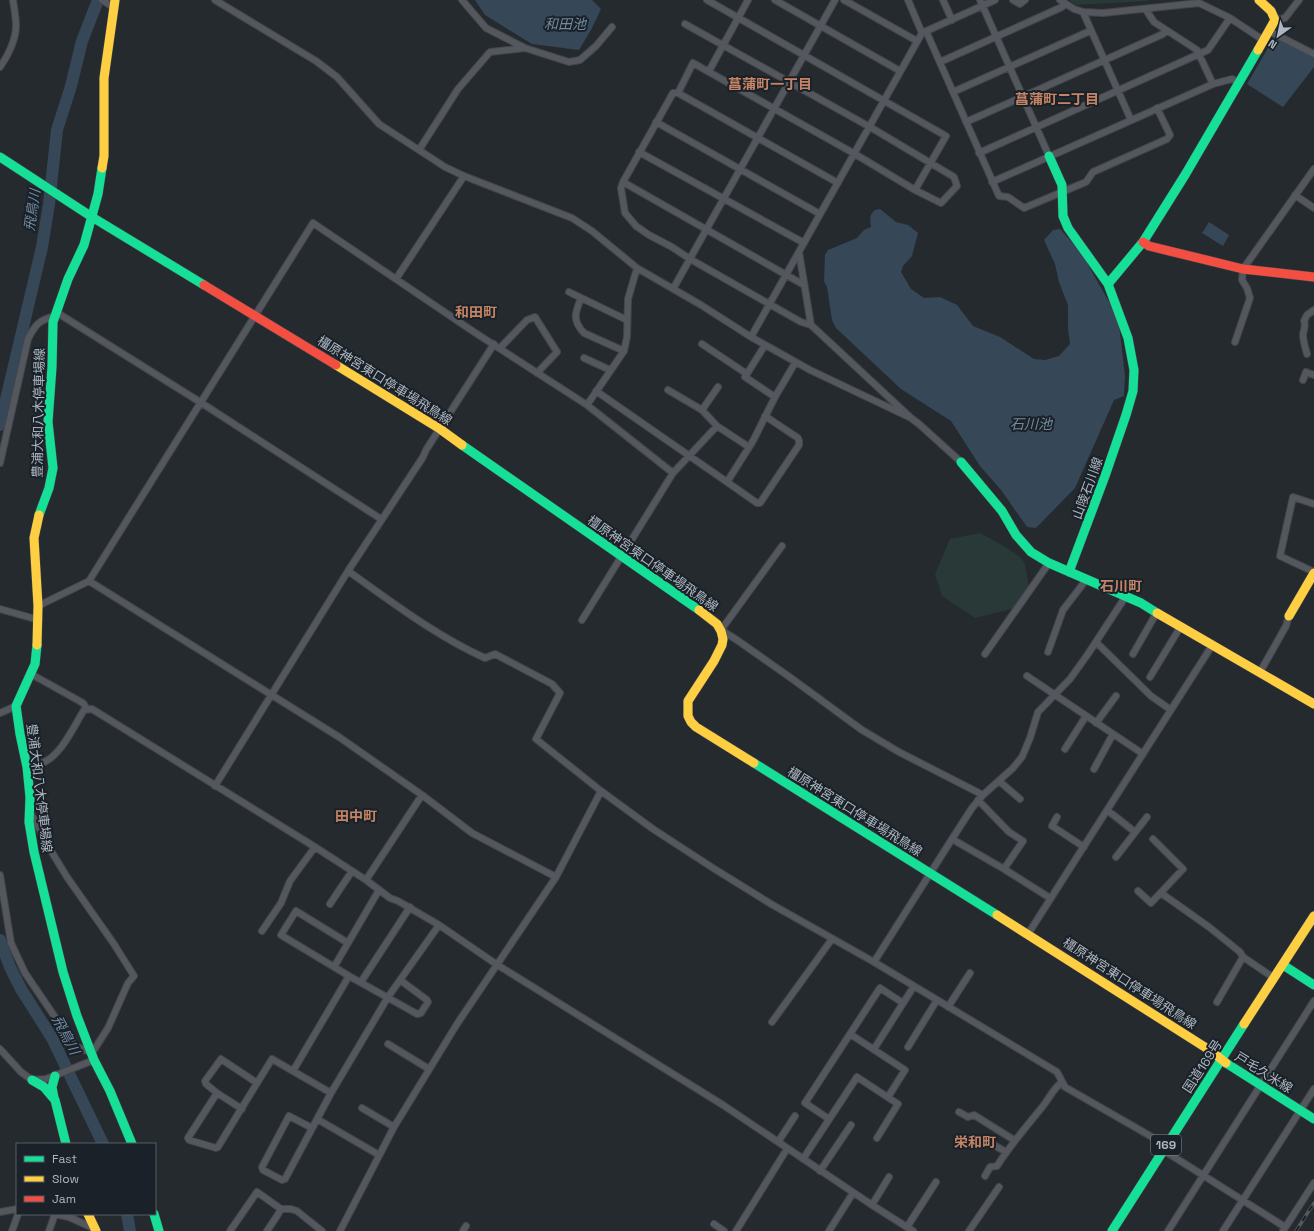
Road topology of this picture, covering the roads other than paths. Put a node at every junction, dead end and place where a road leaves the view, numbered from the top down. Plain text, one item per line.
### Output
1 (13, 0) edge
2 (102, 0) edge
3 (215, 0) edge
4 (462, 0) edge
5 (707, 0) edge
6 (748, 0) edge
7 (775, 0) edge
8 (835, 0) edge
9 (844, 0) edge
10 (908, 0) edge
11 (943, 0) edge
12 (995, 0) edge
13 (1013, 0) edge
14 (1025, 0) edge
15 (1158, 0) edge
16 (1259, 0) edge
17 (1298, 0) edge
18 (1063, 2) edge
19 (981, 3) edge
20 (115, 4) edge
21 (1153, 7) junction
22 (1146, 10) junction
23 (1083, 12) junction
24 (738, 18) junction
25 (1230, 18) junction
26 (952, 20) junction
27 (1275, 20) junction
28 (685, 24) dead end
29 (820, 26) junction
30 (612, 27) dead end
31 (1090, 31) junction
32 (1166, 31) junction
33 (1269, 31) junction
34 (924, 32) junction
35 (997, 38) junction
36 (1263, 40) junction
37 (917, 41) junction
38 (723, 45) junction
39 (525, 48) junction
40 (1200, 54) junction
41 (1314, 54) edge
42 (803, 56) junction
43 (1104, 60) junction
44 (940, 62) junction
45 (1009, 66) junction
46 (0, 67) edge
47 (709, 71) junction
48 (900, 71) junction
49 (788, 82) junction
50 (1239, 82) junction
51 (1213, 84) junction
52 (1118, 91) junction
53 (953, 92) junction
54 (678, 94) junction
55 (1023, 98) junction
56 (884, 101) junction
57 (773, 108) junction
58 (1157, 108) junction
59 (1131, 120) junction
60 (656, 122) junction
61 (966, 122) junction
62 (1036, 127) junction
63 (870, 128) junction
64 (757, 138) junction
65 (419, 150) junction
66 (639, 152) junction
67 (979, 153) junction
68 (854, 154) junction
69 (1050, 156) junction
70 (0, 157) edge
71 (931, 162) junction
72 (740, 168) junction
73 (1314, 168) edge
74 (464, 176) junction
75 (623, 182) junction
76 (992, 182) junction
77 (838, 183) junction
78 (915, 190) junction
79 (1063, 191) junction
80 (1295, 195) junction
81 (723, 198) junction
82 (1314, 208) edge
83 (820, 214) junction
84 (92, 217) junction
85 (706, 229) junction
86 (1143, 242) junction
87 (804, 243) junction
88 (799, 252) junction
89 (690, 259) junction
90 (638, 268) junction
91 (1243, 269) junction
92 (787, 275) junction
93 (1314, 277) edge
94 (396, 279) junction
95 (1108, 284) junction
96 (804, 285) junction
97 (673, 289) junction
98 (569, 292) dead end
99 (581, 298) junction
100 (770, 304) junction
101 (1314, 310) edge
102 (55, 314) junction
103 (254, 316) junction
104 (627, 320) junction
105 (811, 325) junction
106 (751, 337) junction
107 (1235, 342) dead end
108 (494, 344) junction
109 (702, 344) dead end
110 (765, 345) junction
111 (500, 348) junction
112 (624, 351) junction
113 (1306, 354) dead end
114 (584, 358) dead end
115 (795, 363) junction
116 (610, 370) junction
117 (537, 372) junction
118 (747, 374) junction
119 (1314, 375) edge
120 (1303, 380) dead end
121 (718, 388) dead end
122 (668, 390) dead end
123 (596, 391) junction
124 (775, 397) junction
125 (200, 402) junction
126 (587, 405) junction
127 (702, 410) junction
128 (765, 416) junction
129 (911, 418) junction
130 (717, 426) junction
131 (440, 429) junction
132 (749, 447) junction
133 (689, 456) junction
134 (960, 462) joint
135 (0, 463) edge
136 (673, 473) junction
137 (727, 482) junction
138 (1314, 504) edge
139 (381, 519) junction
140 (782, 546) dead end
141 (622, 556) junction
142 (1049, 563) junction
143 (348, 571) junction
144 (1069, 572) junction
145 (1314, 572) edge
146 (1086, 580) junction
147 (89, 581) junction
148 (1126, 596) junction
149 (38, 606) junction
150 (0, 609) edge
151 (1156, 612) junction
152 (1289, 616) joint
153 (39, 620) junction
154 (582, 620) dead end
155 (1180, 626) junction
156 (721, 630) junction
157 (1096, 642) junction
158 (1212, 644) junction
159 (1048, 652) dead end
160 (985, 654) dead end
161 (1133, 654) dead end
162 (1260, 672) junction
163 (31, 674) junction
164 (1027, 676) dead end
165 (1150, 677) dead end
166 (1055, 694) junction
167 (271, 695) junction
168 (1116, 696) dead end
169 (1314, 704) edge
170 (16, 706) junction
171 (87, 709) junction
172 (1171, 710) junction
173 (0, 713) edge
174 (1086, 716) junction
175 (1096, 723) junction
176 (1113, 734) junction
177 (1065, 749) dead end
178 (1143, 754) junction
179 (27, 767) junction
180 (1094, 769) dead end
181 (999, 781) junction
182 (216, 786) junction
183 (601, 791) junction
184 (422, 795) junction
185 (983, 795) junction
186 (1020, 799) dead end
187 (978, 800) junction
188 (1107, 810) junction
189 (30, 813) junction
190 (1057, 817) dead end
191 (1147, 817) dead end
192 (1135, 832) junction
193 (952, 839) junction
194 (1153, 839) dead end
195 (315, 847) junction
196 (1084, 847) junction
197 (1116, 857) dead end
198 (1004, 869) junction
199 (352, 871) junction
200 (931, 873) junction
201 (0, 875) edge
202 (556, 877) junction
203 (366, 880) junction
204 (379, 890) junction
205 (1138, 891) dead end
206 (1161, 893) junction
207 (1050, 898) junction
208 (330, 904) dead end
209 (410, 907) junction
210 (1314, 916) edge
211 (439, 925) junction
212 (262, 932) dead end
213 (1028, 934) junction
214 (832, 939) junction
215 (348, 943) junction
216 (1243, 957) junction
217 (874, 962) junction
218 (496, 964) junction
219 (1283, 965) junction
220 (334, 967) junction
221 (970, 973) dead end
222 (349, 976) junction
223 (1274, 978) junction
224 (400, 980) junction
225 (361, 982) junction
226 (1314, 985) edge
227 (914, 986) junction
228 (388, 997) junction
229 (937, 1000) junction
230 (1314, 1001) edge
231 (1217, 1002) dead end
232 (904, 1003) junction
233 (948, 1007) junction
234 (772, 1022) dead end
235 (850, 1034) junction
236 (388, 1044) dead end
237 (908, 1048) dead end
238 (0, 1049) edge
239 (874, 1049) junction
240 (92, 1058) junction
241 (1221, 1060) junction
242 (429, 1069) junction
243 (293, 1070) junction
244 (57, 1075) junction
245 (32, 1080) junction
246 (1062, 1082) junction
247 (257, 1083) junction
248 (1261, 1085) junction
249 (1314, 1089) edge
250 (217, 1092) junction
251 (331, 1093) junction
252 (888, 1097) junction
253 (55, 1100) junction
254 (362, 1108) dead end
255 (242, 1109) junction
256 (1300, 1110) junction
257 (959, 1112) dead end
258 (795, 1116) dead end
259 (1314, 1118) edge
260 (317, 1119) junction
261 (829, 1119) junction
262 (851, 1125) dead end
263 (394, 1127) junction
264 (312, 1128) junction
265 (877, 1138) dead end
266 (1014, 1140) junction
267 (987, 1141) dead end
268 (778, 1142) junction
269 (66, 1143) edge
270 (132, 1143) edge
271 (1165, 1147) junction
272 (788, 1149) junction
273 (1006, 1152) junction
274 (379, 1155) junction
275 (803, 1159) junction
276 (820, 1170) junction
277 (1204, 1175) junction
278 (985, 1176) dead end
279 (890, 1177) dead end
280 (936, 1182) dead end
281 (1314, 1183) edge
282 (999, 1187) dead end
283 (853, 1192) junction
284 (1243, 1200) junction
285 (872, 1205) junction
286 (16, 1209) edge
287 (281, 1209) junction
288 (0, 1212) edge
289 (18, 1215) edge
290 (55, 1215) edge
291 (60, 1215) edge
292 (88, 1215) edge
293 (154, 1215) edge
294 (714, 1224) dead end
295 (907, 1227) junction
296 (1284, 1229) edge
297 (95, 1230) edge
298 (12, 1231) edge
299 (49, 1231) edge
300 (159, 1231) edge
301 (230, 1231) edge
302 (267, 1231) edge
303 (322, 1231) edge
304 (340, 1231) edge
305 (724, 1231) edge
306 (736, 1231) edge
307 (829, 1231) edge
308 (913, 1231) edge
309 (969, 1231) edge
310 (1112, 1231) edge
311 (1168, 1231) edge
312 (1223, 1231) edge

1 - 46 street
2 - 20 street
3 - 65 street
4 - 39 street
5 - 24 street
6 - 24 street
7 - 29 street
8 - 29 street
9 - 37 street
10 - 34 street
11 - 26 street
12 - 19 street
13 - 14 street
15 - 21 street
16 - 27 main road
17 - 27 street
18 - 23 street
18 - 35 street
19 - 26 street
19 - 35 street
20 - 84 main road
21 - 22 street
21 - 25 street
22 - 23 street
22 - 32 street
23 - 31 street
24 - 38 street
24 - 42 street
25 - 36 street
25 - 40 street
26 - 34 street
27 - 33 main road
28 - 38 street
29 - 42 street
29 - 48 street
30 - 39 street
31 - 43 street
31 - 45 street
32 - 40 street
32 - 43 street
33 - 36 main road
33 - 41 street
34 - 37 street
34 - 44 street
35 - 44 street
35 - 45 street
36 - 50 main road
37 - 48 street
38 - 47 street
38 - 49 street
39 - 65 street
40 - 51 street
40 - 52 street
42 - 49 street
42 - 56 street
43 - 52 street
43 - 55 street
44 - 53 street
45 - 53 street
45 - 55 street
47 - 54 street
47 - 57 street
48 - 56 street
49 - 57 street
49 - 63 street
50 - 51 street
50 - 86 main road
51 - 58 street
52 - 59 street
52 - 62 street
53 - 61 street
54 - 60 street
54 - 64 street
55 - 61 street
55 - 62 street
56 - 63 street
56 - 71 street
57 - 64 street
57 - 68 street
58 - 59 street
58 - 79 street
59 - 69 street
60 - 66 street
60 - 72 street
61 - 67 street
62 - 67 street
62 - 69 street
63 - 68 street
63 - 71 street
64 - 72 street
64 - 77 street
65 - 74 street
66 - 75 street
66 - 81 street
67 - 76 street
68 - 77 street
68 - 78 street
69 - 76 street
69 - 79 main road, 山陵石川線
70 - 84 main road, 橿原神宮東口停車場飛鳥線
71 - 78 street
71 - 78 street
72 - 81 street
72 - 83 street
73 - 80 street
74 - 90 street
74 - 94 street
75 - 85 street
75 - 89 street
76 - 79 street
77 - 83 street
79 - 95 main road, 山陵石川線
80 - 82 street
80 - 91 street
81 - 85 street
81 - 87 street
83 - 87 street
84 - 102 main road, 豊浦大和八木停車場線
84 - 103 main road, 橿原神宮東口停車場飛鳥線
85 - 89 street
85 - 92 street
86 - 91 main road
86 - 95 main road
87 - 88 street
88 - 92 street
88 - 96 street
89 - 97 street
89 - 100 street
90 - 97 street
90 - 104 street
91 - 93 main road
91 - 107 street
92 - 96 street
92 - 100 street
94 - 103 street
94 - 108 street
95 - 144 main road, 山陵石川線
96 - 105 street
97 - 106 street
98 - 99 street
99 - 104 street
99 - 112 street
100 - 105 street
100 - 106 street
101 - 113 street
102 - 125 street
102 - 135 street
102 - 149 main road, 豊浦大和八木停車場線
103 - 125 street
103 - 131 main road, 橿原神宮東口停車場飛鳥線
104 - 112 street
105 - 129 street
106 - 110 street
108 - 111 street
108 - 131 street
109 - 118 street
110 - 115 street
110 - 118 street
111 - 117 street
111 - 117 street
112 - 116 street
114 - 116 street
115 - 124 street
115 - 129 street
116 - 123 street
117 - 126 street
118 - 124 street
119 - 120 street
121 - 127 street
122 - 127 street
123 - 126 street
123 - 133 street
124 - 128 street
125 - 139 street
125 - 147 street
126 - 136 street
127 - 130 street
128 - 132 street
128 - 137 street
129 - 134 street
130 - 132 street
130 - 133 street
131 - 139 street
131 - 141 main road, 橿原神宮東口停車場飛鳥線
132 - 137 street
133 - 136 street
133 - 137 street
134 - 142 main road
136 - 141 street
138 - 145 street
139 - 143 street
140 - 156 street
141 - 154 street
141 - 156 main road, 橿原神宮東口停車場飛鳥線
142 - 144 main road
142 - 160 street
143 - 167 street
143 - 183 street
144 - 146 main road
145 - 152 main road
146 - 148 main road
146 - 159 street
147 - 149 street
147 - 167 street
148 - 151 main road
148 - 157 street
149 - 153 main road, 豊浦大和八木停車場線
150 - 153 street
151 - 155 main road
151 - 161 street
152 - 162 street
153 - 163 main road, 豊浦大和八木停車場線
155 - 158 main road
155 - 165 street
156 - 185 street
156 - 200 main road, 橿原神宮東口停車場飛鳥線
157 - 166 street
157 - 172 street
158 - 162 main road
158 - 172 street
162 - 169 main road
163 - 170 main road, 豊浦大和八木停車場線
163 - 171 street
164 - 166 street
166 - 174 street
166 - 181 street
167 - 182 street
167 - 184 street
168 - 175 street
170 - 173 street
170 - 179 main road, 豊浦大和八木停車場線
171 - 179 street
171 - 182 street
172 - 178 street
174 - 175 street
174 - 177 street
175 - 176 street
176 - 178 street
176 - 180 street
178 - 188 street
179 - 189 main road, 豊浦大和八木停車場線
181 - 185 street
181 - 186 street
182 - 195 street
183 - 202 street
183 - 214 street
184 - 202 street
184 - 203 street
185 - 187 street
187 - 193 street
187 - 198 street
188 - 192 street
188 - 196 street
189 - 240 main road, 豊浦大和八木停車場線
189 - 240 street
190 - 196 street
191 - 192 street
192 - 197 street
193 - 198 street
193 - 200 street
194 - 206 street
195 - 199 street
195 - 212 street
196 - 207 street
198 - 207 street
199 - 203 street
199 - 208 street
200 - 213 main road, 橿原神宮東口停車場飛鳥線
200 - 217 street
201 - 240 street
202 - 218 street
203 - 204 street
204 - 209 street
204 - 215 street
205 - 206 street
206 - 216 street
207 - 213 street
209 - 211 street
209 - 225 street
210 - 219 main road, 国道169号 / 169
211 - 218 street
211 - 224 street
213 - 241 main road, 橿原神宮東口停車場飛鳥線
214 - 217 street
214 - 234 street
215 - 220 street
215 - 220 street
216 - 223 street
216 - 231 street
217 - 227 street
218 - 242 street
218 - 268 street
219 - 223 main road, 国道169号 / 169
219 - 226 main road
220 - 222 street
221 - 233 street
222 - 225 street
222 - 243 street
223 - 241 main road, 国道169号 / 169
224 - 228 street
224 - 228 street
225 - 228 street
227 - 229 street
227 - 232 street
228 - 251 street
229 - 233 street
229 - 237 street
230 - 248 street
232 - 235 street
232 - 239 street
233 - 246 street
235 - 239 street
235 - 261 street
236 - 242 street
238 - 245 street
239 - 252 street
240 - 244 street
240 - 270 main road, 豊浦大和八木停車場線
241 - 248 main road, 戸毛久米線
241 - 271 main road, 国道169号 / 169
242 - 263 street
243 - 247 street
243 - 251 street
244 - 245 street
244 - 253 main road
245 - 253 main road
246 - 266 street
246 - 271 street
247 - 250 street
247 - 255 street
248 - 256 main road, 戸毛久米線
248 - 277 street
249 - 256 street
250 - 255 street
250 - 255 street
251 - 260 street
252 - 261 street
252 - 265 street
253 - 269 main road
254 - 263 street
256 - 259 main road, 戸毛久米線
256 - 284 street
257 - 266 street
258 - 268 street
260 - 264 street
260 - 274 street
261 - 275 street
262 - 276 street
263 - 274 street
264 - 264 street
266 - 273 street
267 - 273 street
268 - 272 street
271 - 277 street
271 - 310 main road, 国道169号 / 169
272 - 275 street
272 - 306 street
273 - 278 street
274 - 304 street
275 - 276 street
276 - 283 street
277 - 284 street
277 - 311 street
279 - 285 street
280 - 295 street
281 - 296 street
282 - 309 street
283 - 285 street
283 - 307 street
284 - 296 street
284 - 312 street
285 - 295 street
286 - 288 street
287 - 301 street
287 - 302 street
287 - 303 street
289 - 298 street
290 - 299 street
291 - 297 street
292 - 297 main road
293 - 300 main road
294 - 305 street
295 - 308 street

